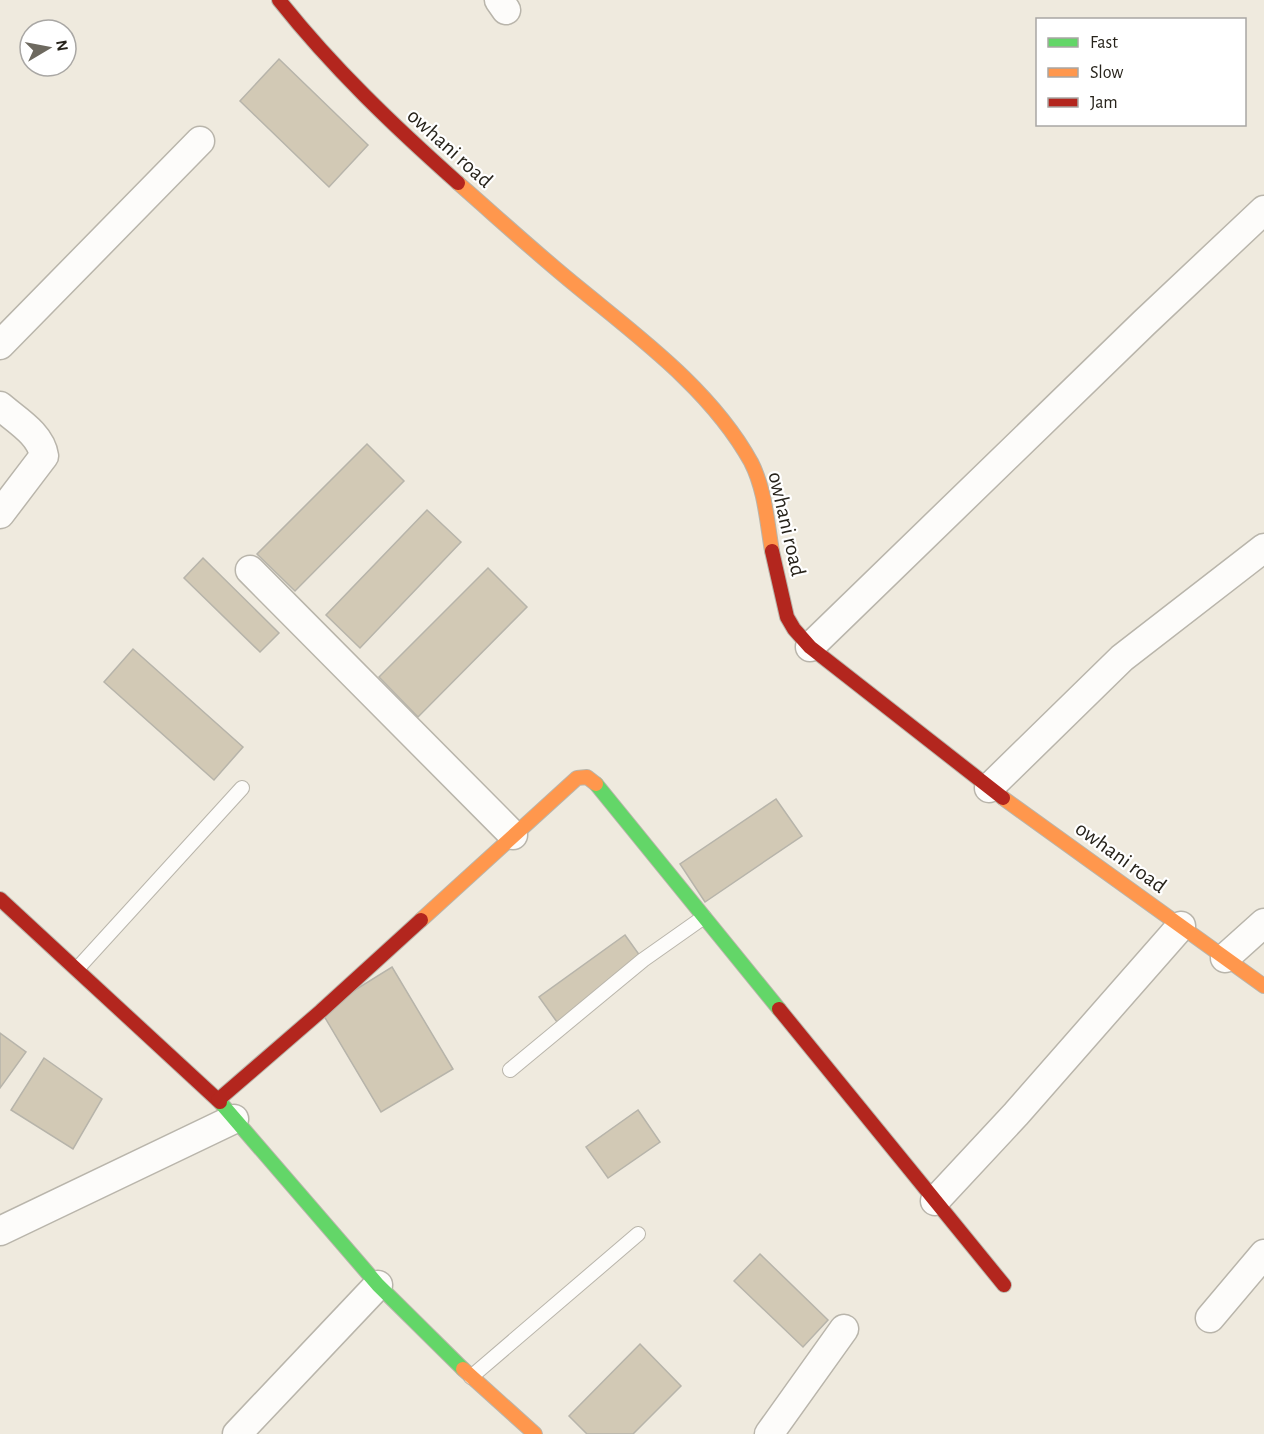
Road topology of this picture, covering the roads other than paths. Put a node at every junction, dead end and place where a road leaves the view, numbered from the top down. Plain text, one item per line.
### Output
1 (279, 0) edge
2 (200, 141) dead end
3 (1264, 210) edge
4 (0, 345) edge
5 (0, 406) edge
6 (0, 514) edge
7 (1264, 548) edge
8 (250, 570) dead end
9 (810, 647) junction
10 (242, 788) dead end
11 (989, 788) junction
12 (513, 835) junction
13 (0, 899) edge
14 (704, 916) junction
15 (1264, 923) edge
16 (1181, 926) junction
17 (1225, 958) junction
18 (77, 969) junction
19 (1264, 986) edge
20 (510, 1070) dead end
21 (226, 1110) junction
22 (935, 1202) junction
23 (0, 1231) edge
24 (638, 1234) dead end
25 (1264, 1254) edge
26 (378, 1285) junction
27 (1004, 1285) dead end
28 (1210, 1317) dead end
29 (844, 1329) dead end
30 (471, 1377) junction
31 (237, 1434) edge
32 (535, 1434) edge
33 (769, 1434) edge

1 - 9 street, owhani road
2 - 4 street
3 - 9 street
5 - 6 street
7 - 11 street
8 - 12 street
9 - 11 street, owhani road
10 - 18 lane
11 - 16 street, owhani road
12 - 14 street
12 - 21 street
13 - 18 street
14 - 20 lane
14 - 22 street
15 - 17 street
16 - 17 street, owhani road
16 - 22 street
17 - 19 street, owhani road
18 - 21 street
21 - 23 street
21 - 26 street
22 - 27 street
24 - 30 lane
25 - 28 street
26 - 30 street
26 - 31 street
29 - 33 street
30 - 32 street

